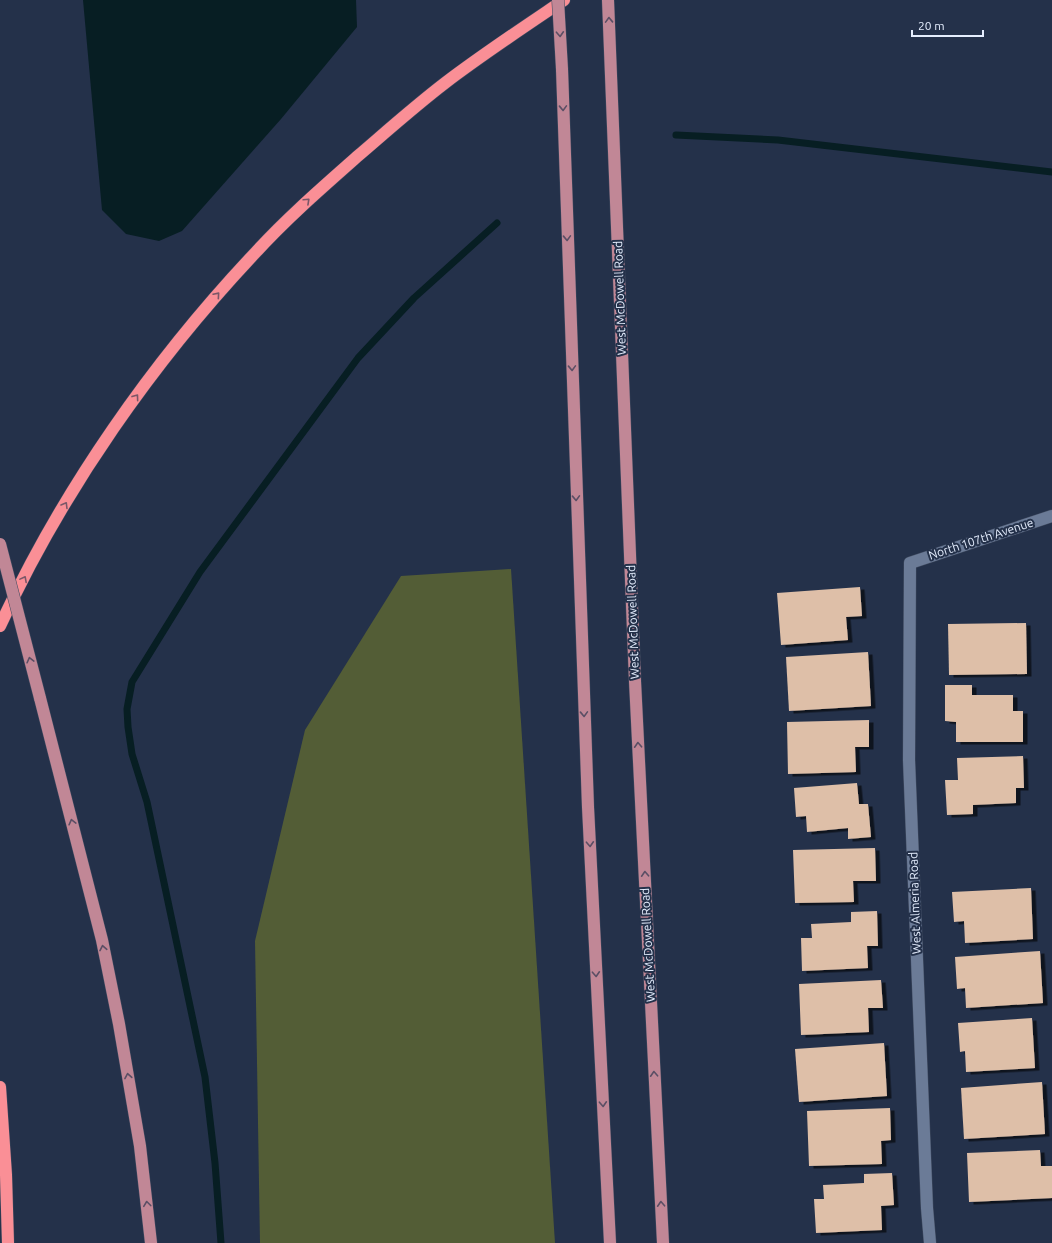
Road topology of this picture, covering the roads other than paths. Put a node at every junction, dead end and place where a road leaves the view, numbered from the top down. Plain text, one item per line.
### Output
1 (558, 0) edge
2 (564, 0) edge
3 (608, 0) edge
4 (1052, 516) edge
5 (0, 544) edge
6 (910, 563) joint
7 (0, 626) edge
8 (0, 1087) edge
9 (8, 1243) edge
10 (151, 1243) edge
11 (610, 1243) edge
12 (663, 1243) edge
13 (930, 1243) edge

1 -> 11 main road, bridge
7 -> 2 highway
12 -> 3 main road, West McDowell Road
4 - 6 street, North 107th Avenue
10 -> 5 main road, bridge
6 - 13 street, West Almeria Road
8 - 9 highway

